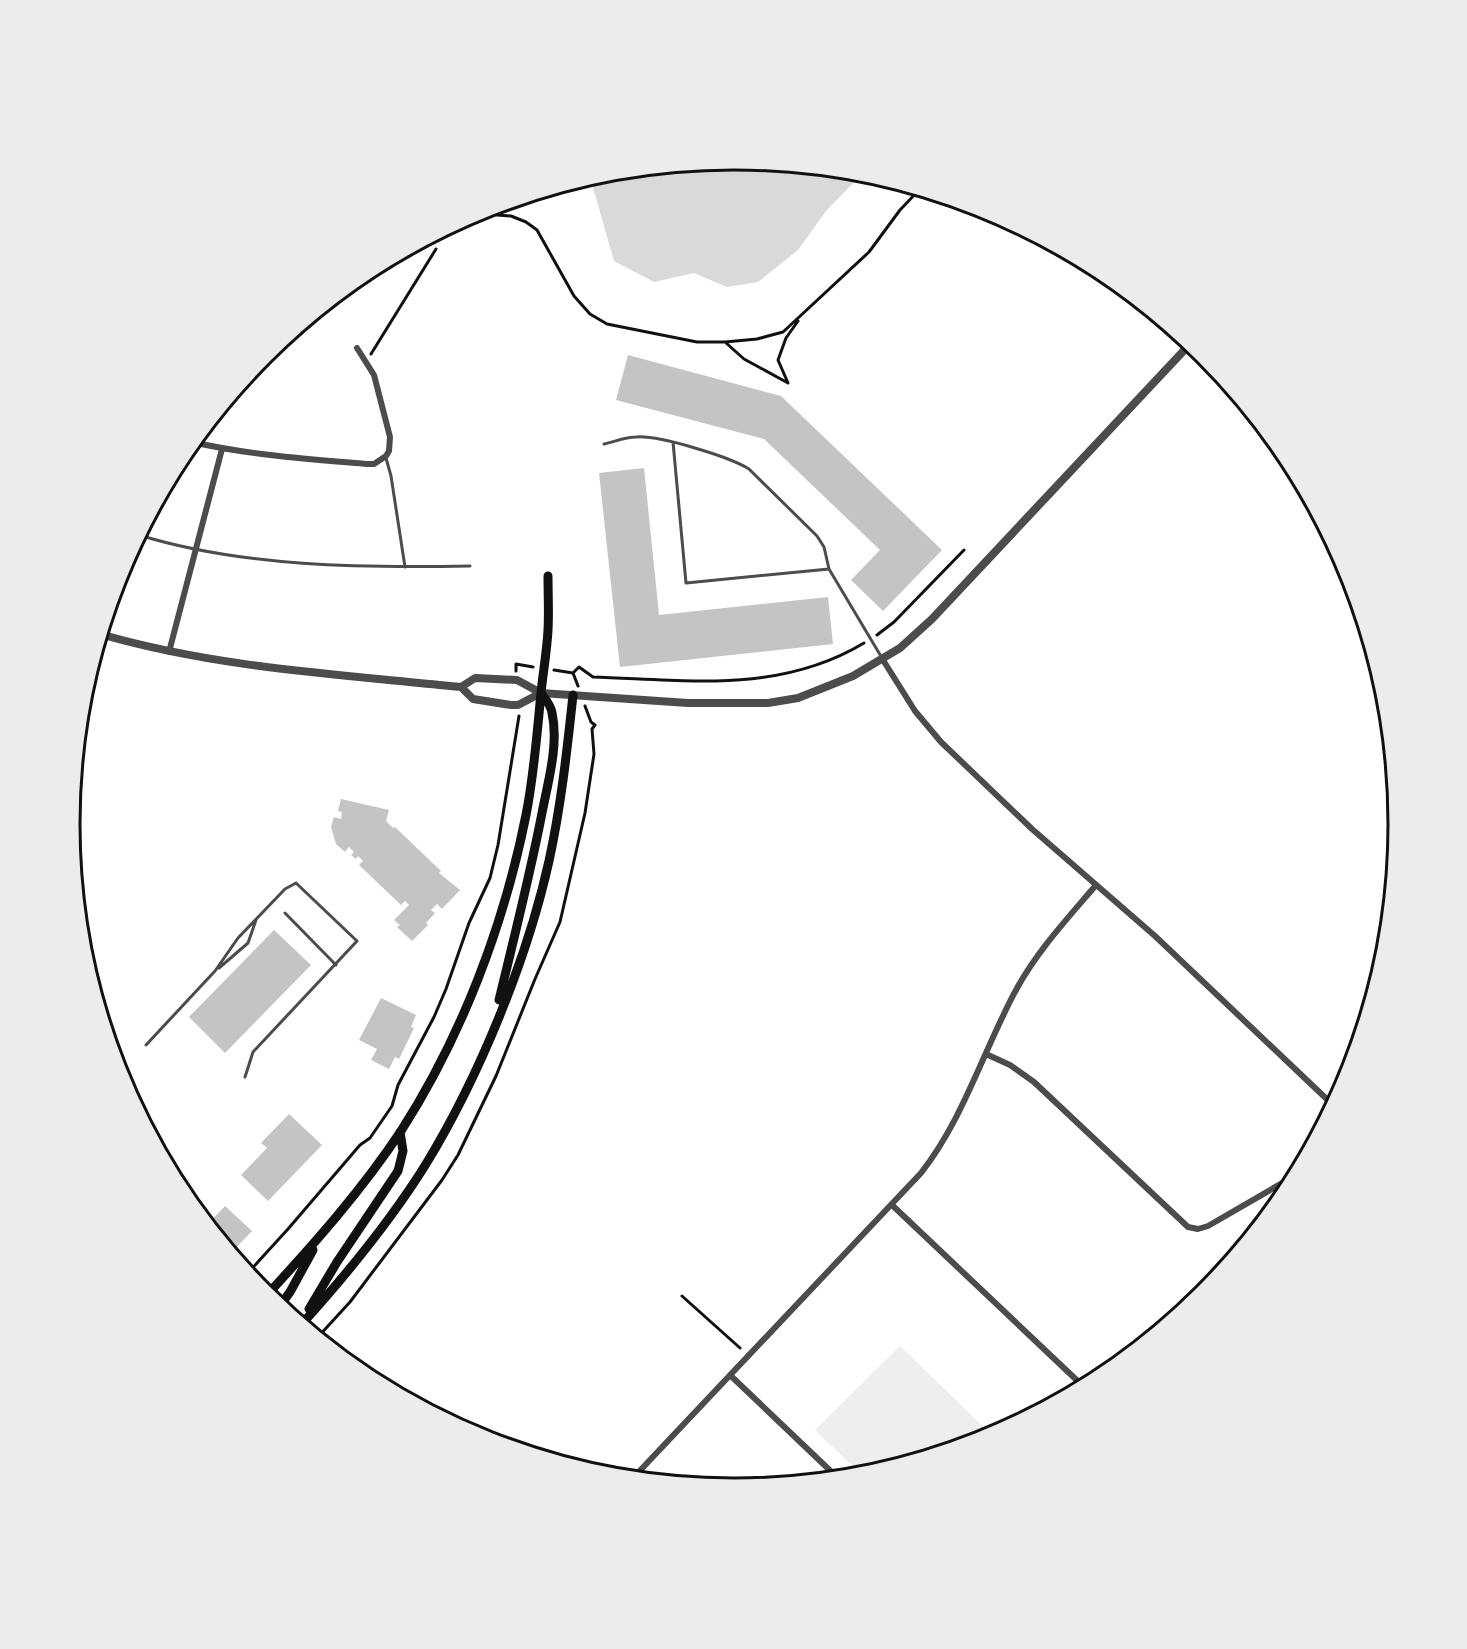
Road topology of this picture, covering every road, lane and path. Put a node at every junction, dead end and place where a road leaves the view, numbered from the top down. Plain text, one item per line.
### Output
1 (913, 196) edge
2 (497, 215) dead end
3 (436, 249) dead end
4 (801, 315) junction
5 (724, 342) junction
6 (357, 348) dead end
7 (1184, 351) edge
8 (367, 361) junction
9 (673, 442) junction
10 (202, 444) edge
11 (604, 444) dead end
12 (222, 449) junction
13 (386, 456) junction
14 (146, 537) edge
15 (195, 550) junction
16 (964, 550) dead end
17 (470, 566) dead end
18 (405, 567) junction
19 (829, 569) junction
20 (548, 576) dead end
21 (108, 636) edge
22 (871, 639) junction
23 (169, 652) junction
24 (883, 660) junction
25 (573, 673) dead end
26 (461, 687) junction
27 (541, 693) junction
28 (573, 695) junction
29 (519, 722) dead end
30 (591, 722) dead end
31 (1096, 885) junction
32 (285, 913) dead end
33 (256, 918) junction
34 (336, 965) junction
35 (214, 971) junction
36 (491, 1033) junction
37 (146, 1045) dead end
38 (987, 1054) junction
39 (245, 1077) dead end
40 (1327, 1099) edge
41 (400, 1132) junction
42 (1279, 1185) edge
43 (892, 1204) junction
44 (320, 1237) junction
45 (253, 1268) edge
46 (273, 1289) edge
47 (682, 1296) dead end
48 (284, 1300) edge
49 (304, 1318) edge
50 (305, 1318) edge
51 (322, 1332) edge
52 (740, 1348) dead end
53 (731, 1376) junction
54 (1077, 1380) edge
55 (831, 1471) edge
56 (639, 1472) edge

1 - 4 path
2 - 5 path
3 - 8 path
4 - 5 path
4 - 5 path
6 - 8 street
7 - 24 street
8 - 13 street
9 - 11 lane
9 - 19 lane
9 - 19 lane
10 - 12 street
12 - 13 street
12 - 15 street
13 - 18 lane
14 - 15 lane
15 - 18 lane
15 - 23 street
16 - 22 path
17 - 18 lane
19 - 22 lane
20 - 27 main road
21 - 23 street
22 - 24 lane
22 - 25 path
23 - 26 street
24 - 28 street
24 - 31 street
26 - 27 street
26 - 27 street
27 - 28 street
27 - 36 main road
27 - 41 main road
28 - 36 main road
29 - 45 path
30 - 51 path
31 - 38 street
31 - 40 street
32 - 34 lane
33 - 34 lane
33 - 35 lane
33 - 35 lane
34 - 39 lane
35 - 37 lane
36 - 50 main road
38 - 42 street
38 - 43 street
41 - 44 main road
41 - 49 main road
43 - 53 street
43 - 54 street
44 - 46 main road
44 - 48 main road
47 - 52 path
53 - 55 street
53 - 56 street

